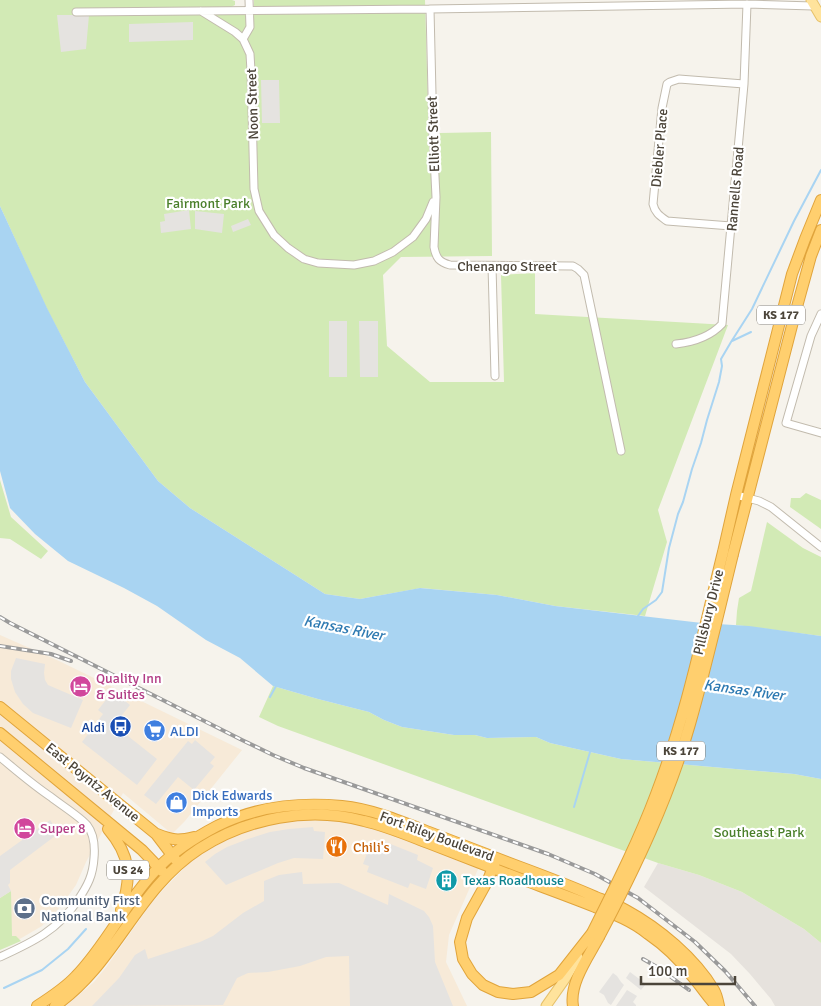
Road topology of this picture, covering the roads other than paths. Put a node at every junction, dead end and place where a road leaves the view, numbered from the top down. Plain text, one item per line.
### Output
1 (249, 0) edge
2 (812, 3) edge
3 (747, 4) junction
4 (430, 9) junction
5 (200, 10) junction
6 (250, 10) junction
7 (76, 12) dead end
8 (821, 18) edge
9 (243, 39) junction
10 (744, 84) junction
11 (436, 197) junction
12 (821, 200) edge
13 (731, 226) junction
14 (821, 230) edge
15 (437, 259) joint
16 (492, 266) junction
17 (821, 314) edge
18 (676, 344) dead end
19 (495, 376) dead end
20 (821, 433) edge
21 (621, 451) dead end
22 (736, 495) junction
23 (748, 497) junction
24 (821, 547) edge
25 (728, 553) junction
26 (0, 707) edge
27 (0, 733) edge
28 (0, 757) edge
29 (101, 817) junction
30 (156, 834) junction
31 (198, 836) junction
32 (172, 854) junction
33 (495, 863) junction
34 (178, 865) junction
35 (158, 867) junction
36 (166, 876) junction
37 (113, 927) junction
38 (595, 935) junction
39 (0, 957) edge
40 (37, 1006) edge
41 (55, 1006) edge
42 (546, 1006) edge
43 (553, 1006) edge
44 (573, 1006) edge
45 (718, 1006) edge

1 - 6 street
2 - 3 street
2 - 8 main road
3 - 4 street
3 - 10 street, Rannells Road
4 - 6 street
4 - 11 street, Elliott Street
5 - 6 street
5 - 7 street
5 - 9 street
6 - 9 street
9 - 11 street, Noon Street
10 - 13 street, Rannells Road
10 - 13 street, Diebler Place
11 - 15 street, Elliott Street
12 - 22 highway, Pillsbury Drive / KS 177
13 - 18 street, Rannells Road
14 - 23 highway, Pillsbury Drive / KS 177
15 - 16 street, Chenango Street
16 - 19 street
16 - 21 street, Chenango Street
17 - 20 street
22 - 23 street
22 - 25 highway, Pillsbury Drive / KS 177
23 - 24 street
23 - 25 highway, Pillsbury Drive / KS 177
25 - 38 highway, Pillsbury Drive / KS 177, bridge
26 - 30 highway, East Poyntz Avenue
27 - 29 highway, East Poyntz Avenue / US 24
28 - 39 street
29 - 35 highway, East Poyntz Avenue / US 24
29 - 37 highway, US 24
30 - 31 highway
30 - 32 highway, East Poyntz Avenue
31 - 32 highway, Fort Riley Boulevard
31 - 33 highway, Fort Riley Boulevard
32 - 34 highway, East Poyntz Avenue
32 - 35 highway, Fort Riley Boulevard
33 - 34 highway, Fort Riley Boulevard
33 - 38 highway, KS 177
33 - 45 highway, Fort Riley Boulevard
34 - 36 highway, US 24
35 - 36 highway, East Poyntz Avenue / US 24
35 - 37 highway, Fort Riley Boulevard
36 - 41 highway, US 24
37 - 40 highway, US 24
38 - 42 main road, Pillsbury Drive
38 - 43 main road, Pillsbury Drive
38 - 44 highway, KS 177

